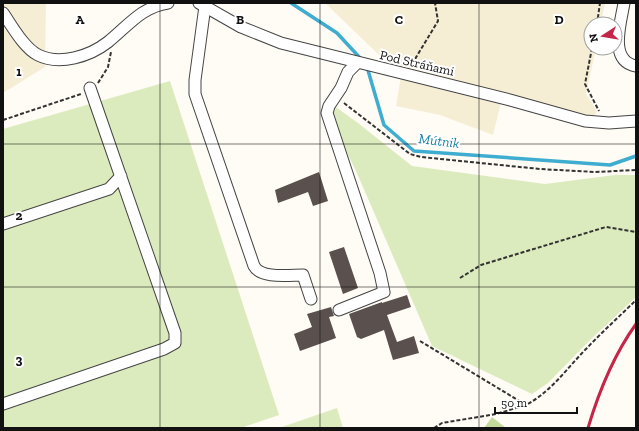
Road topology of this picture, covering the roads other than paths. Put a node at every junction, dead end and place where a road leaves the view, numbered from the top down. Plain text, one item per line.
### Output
1 (168, 3) edge
2 (624, 3) edge
3 (202, 5) edge
4 (3, 13) edge
5 (361, 64) junction
6 (636, 66) edge
7 (90, 88) road end
8 (636, 121) edge
9 (121, 176) junction
10 (3, 224) edge
11 (311, 299) dead end
12 (339, 310) dead end
13 (3, 404) edge

1 - 4 street
2 - 6 street
3 - 5 street, Pod Stráňami
3 - 11 street
5 - 8 street, Pod Stráňami
5 - 12 street
7 - 9 street
9 - 10 street
9 - 13 street

